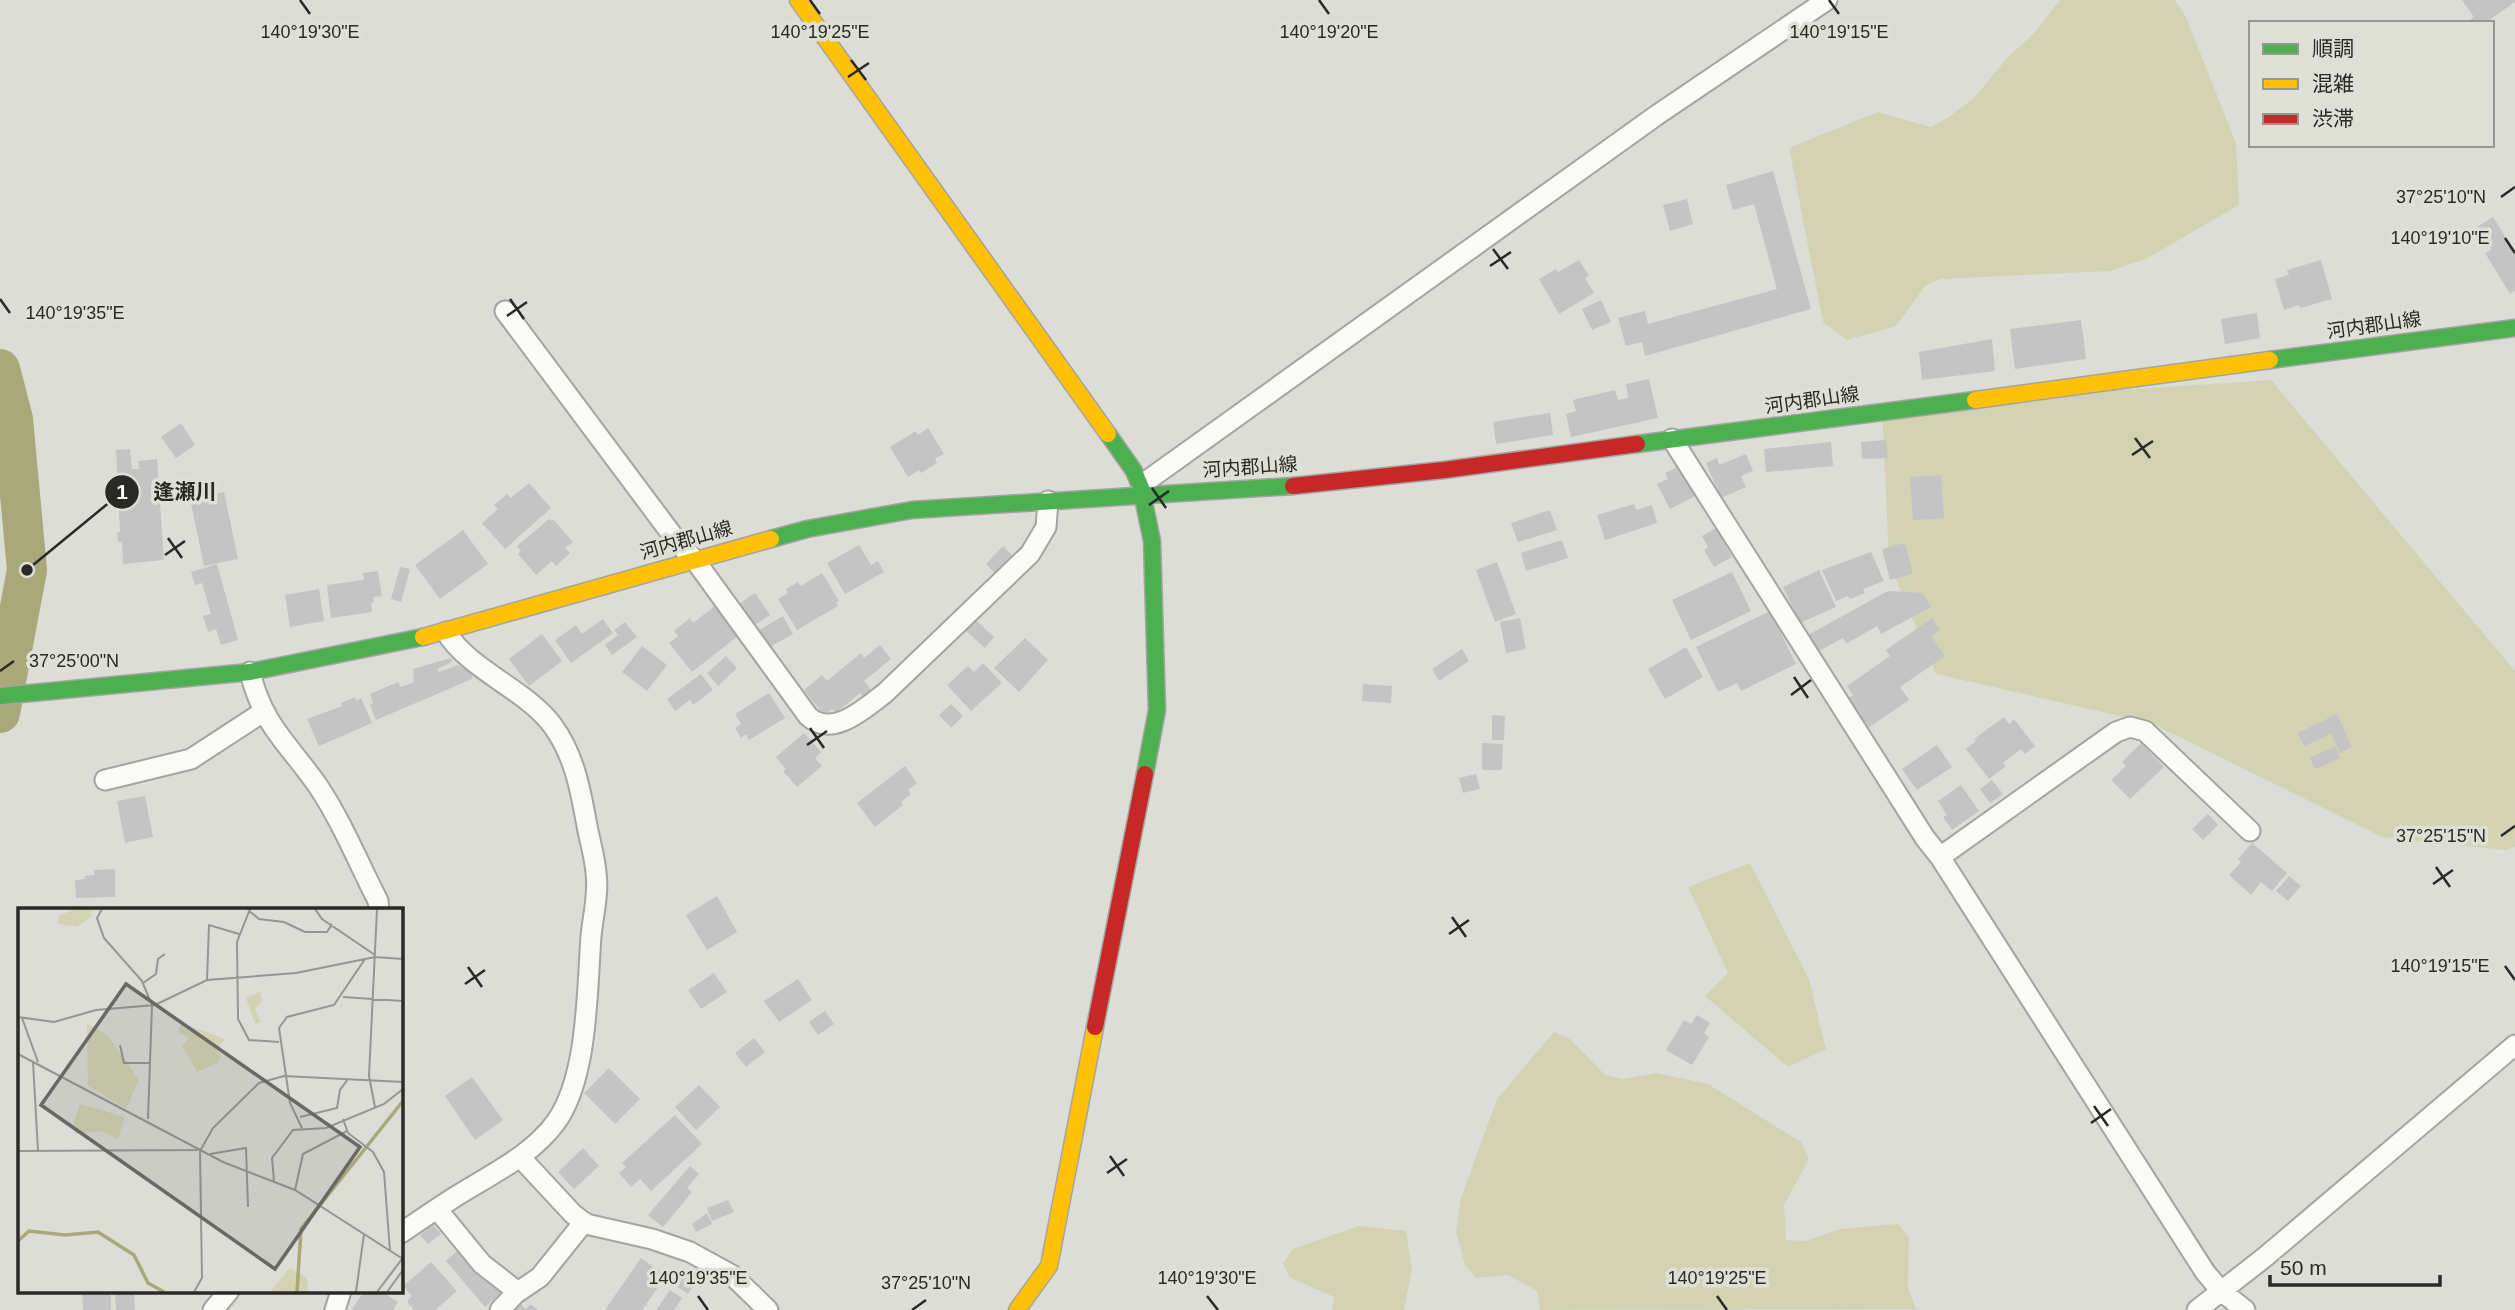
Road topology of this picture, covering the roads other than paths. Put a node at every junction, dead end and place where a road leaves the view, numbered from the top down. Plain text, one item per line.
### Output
1 (797, 0) edge
2 (1827, 0) edge
3 (505, 311) dead end
4 (2515, 328) edge
5 (1672, 439) junction
6 (1142, 490) junction
7 (1048, 501) junction
8 (694, 559) junction
9 (446, 632) junction
10 (250, 672) junction
11 (0, 696) edge
12 (263, 712) junction
13 (106, 780) dead end
14 (2250, 831) dead end
15 (1940, 857) junction
16 (379, 908) edge
17 (2515, 1045) edge
18 (520, 1157) junction
19 (438, 1209) junction
20 (584, 1222) junction
21 (402, 1232) edge
22 (2220, 1290) junction
23 (228, 1292) edge
24 (341, 1292) edge
25 (518, 1292) junction
26 (213, 1310) edge
27 (335, 1310) edge
28 (500, 1310) edge
29 (768, 1310) edge
30 (1017, 1310) edge
31 (2197, 1310) edge
32 (2245, 1310) edge

1 - 6 main road
2 - 6 street
3 - 8 street
4 - 5 main road, 河内郡山線
5 - 6 main road, 河内郡山線
5 - 15 street
6 - 7 main road, 河内郡山線
6 - 30 main road
7 - 8 main road, 河内郡山線
7 - 8 street
8 - 9 main road, 河内郡山線
9 - 10 main road, 河内郡山線
9 - 18 street
10 - 11 main road, 河内郡山線
10 - 12 street
12 - 13 street
12 - 16 street
14 - 15 street
15 - 22 street
17 - 22 street
18 - 19 street
18 - 20 street
19 - 21 street
19 - 25 street
20 - 25 street
20 - 29 street
22 - 31 street
22 - 32 street
23 - 26 street
24 - 27 street
25 - 28 street

